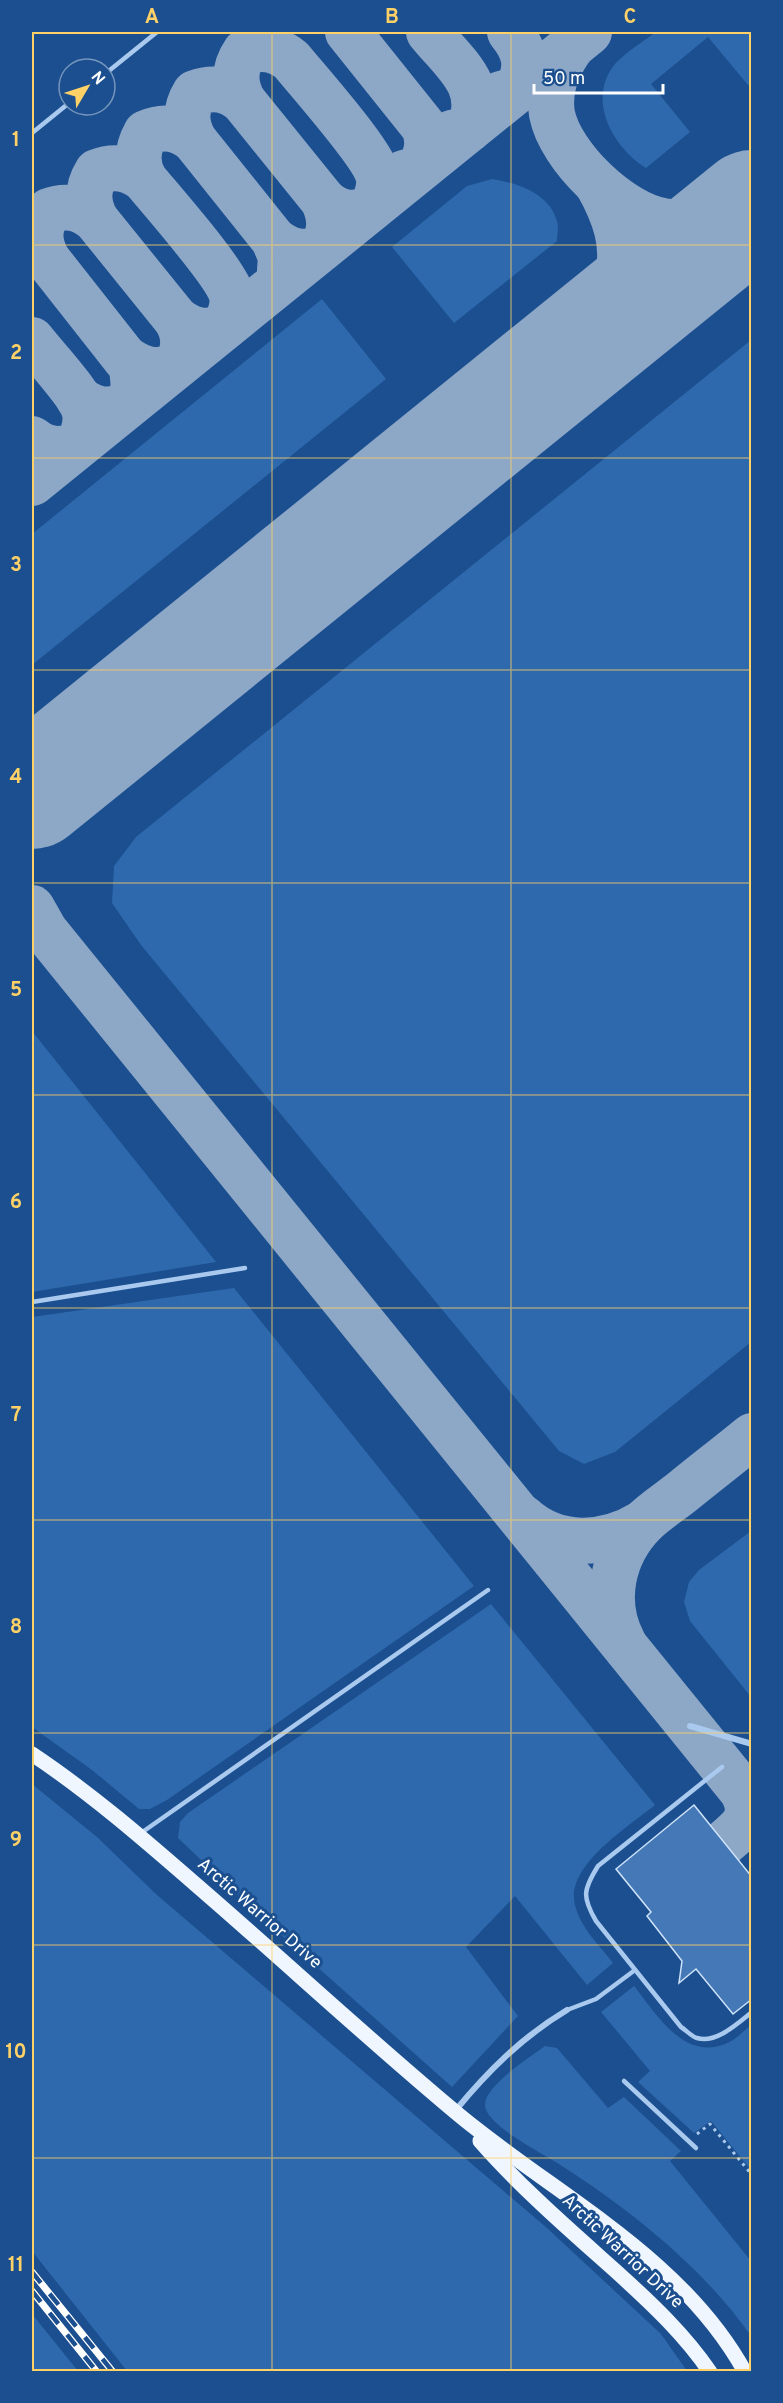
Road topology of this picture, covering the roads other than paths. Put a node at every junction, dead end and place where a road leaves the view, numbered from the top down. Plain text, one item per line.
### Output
1 (157, 32) edge
2 (117, 64) edge
3 (57, 113) edge
4 (32, 133) edge
5 (245, 1268) dead end
6 (32, 1302) edge
7 (488, 1590) dead end
8 (690, 1726) dead end
9 (752, 1744) edge
10 (32, 1754) edge
11 (722, 1767) dead end
12 (138, 1834) junction
13 (635, 1970) junction
14 (567, 2010) joint
15 (752, 2012) edge
16 (624, 2081) dead end
17 (454, 2111) junction
18 (696, 2148) dead end
19 (710, 2372) edge
20 (745, 2372) edge

1 - 2 lane
3 - 4 lane
5 - 6 lane
7 - 12 lane
8 - 9 street
10 - 12 main road, Arctic Warrior Drive
11 - 13 lane
12 - 17 main road, Arctic Warrior Drive
13 - 14 lane
13 - 15 lane
14 - 17 street
16 - 18 lane
17 - 19 main road, Arctic Warrior Drive
17 - 20 main road, Arctic Warrior Drive

